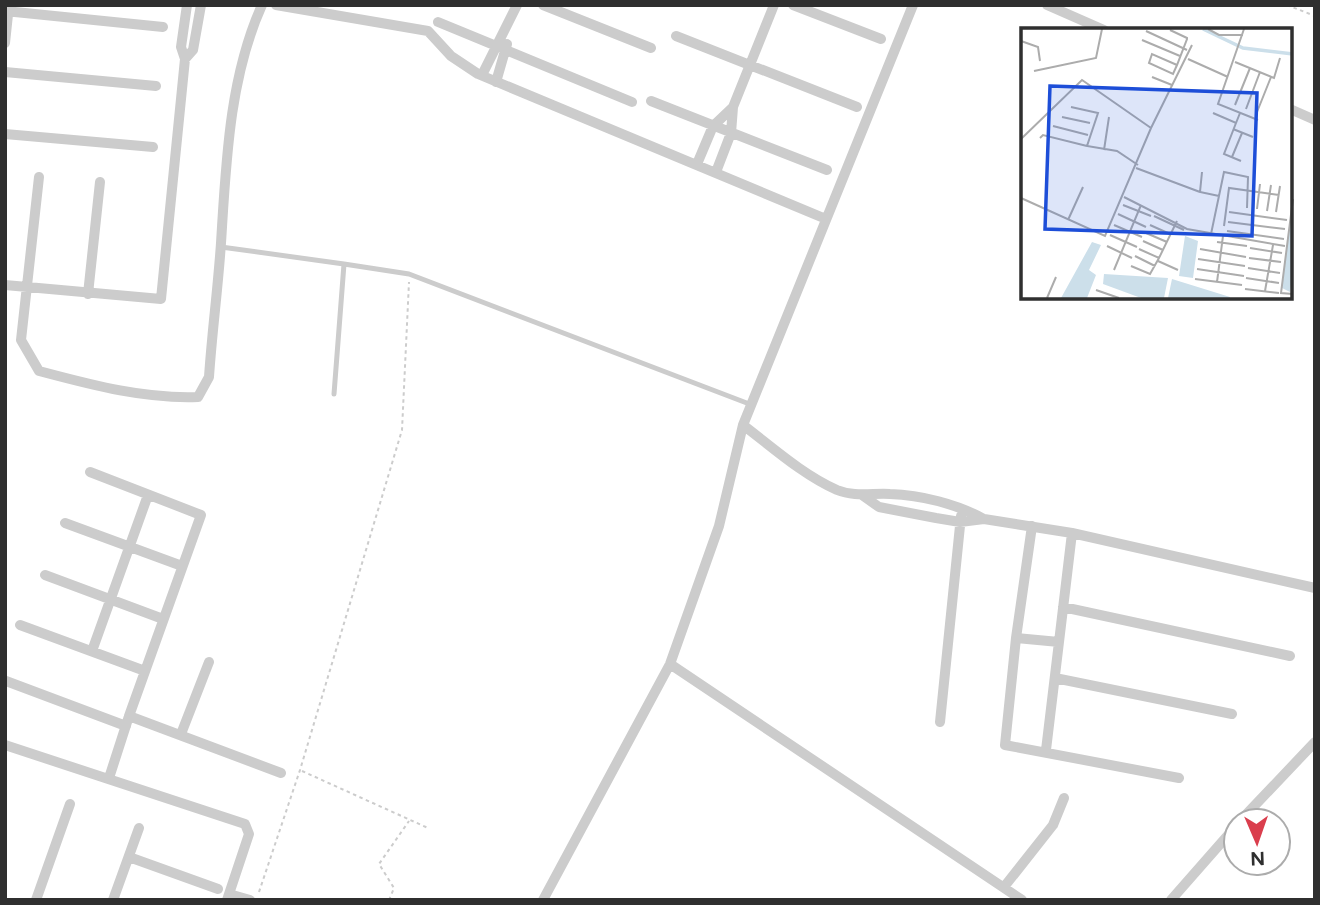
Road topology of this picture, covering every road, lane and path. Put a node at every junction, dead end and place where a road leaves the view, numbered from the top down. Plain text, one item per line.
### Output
1 (187, 5) edge
2 (201, 5) edge
3 (262, 5) edge
4 (276, 5) edge
5 (517, 5) edge
6 (543, 5) edge
7 (774, 5) edge
8 (793, 5) edge
9 (913, 5) edge
10 (1047, 5) edge
11 (1287, 5) edge
12 (8, 9) edge
13 (1315, 16) edge
14 (438, 22) dead end
15 (163, 27) dead end
16 (1099, 28) edge
17 (676, 36) dead end
18 (881, 39) dead end
19 (5, 43) edge
20 (501, 46) junction
21 (651, 48) dead end
22 (185, 59) junction
23 (750, 66) junction
24 (5, 72) edge
25 (482, 75) junction
26 (496, 82) junction
27 (156, 86) dead end
28 (651, 101) dead end
29 (632, 102) dead end
30 (733, 107) junction
31 (857, 107) dead end
32 (1292, 110) edge
33 (1315, 120) edge
34 (713, 126) junction
35 (731, 133) junction
36 (5, 134) edge
37 (153, 148) dead end
38 (697, 164) junction
39 (827, 170) dead end
40 (716, 172) junction
41 (39, 177) dead end
42 (100, 182) dead end
43 (825, 219) junction
44 (221, 247) junction
45 (344, 264) junction
46 (409, 274) junction
47 (5, 285) edge
48 (26, 287) junction
49 (88, 294) junction
50 (334, 394) dead end
51 (752, 405) junction
52 (743, 425) junction
53 (90, 472) dead end
54 (148, 495) junction
55 (862, 495) junction
56 (963, 507) junction
57 (984, 519) junction
58 (961, 522) junction
59 (65, 523) dead end
60 (1032, 527) junction
61 (1072, 533) junction
62 (130, 547) junction
63 (182, 566) junction
64 (45, 575) dead end
65 (1315, 588) edge
66 (111, 601) junction
67 (1063, 607) junction
68 (163, 619) junction
69 (20, 625) dead end
70 (1016, 638) junction
71 (1059, 642) junction
72 (92, 651) junction
73 (1290, 656) dead end
74 (209, 662) dead end
75 (670, 664) junction
76 (145, 671) junction
77 (1055, 678) junction
78 (6, 681) edge
79 (1232, 714) dead end
80 (128, 721) junction
81 (940, 722) dead end
82 (181, 734) junction
83 (1315, 742) edge
84 (5, 745) edge
85 (1046, 750) junction
86 (300, 770) junction
87 (281, 773) dead end
88 (109, 778) junction
89 (1179, 778) dead end
90 (1064, 798) dead end
91 (70, 804) dead end
92 (1253, 807) edge
93 (410, 820) junction
94 (139, 828) dead end
95 (428, 828) dead end
96 (1222, 842) edge
97 (129, 857) junction
98 (1004, 887) junction
99 (225, 894) edge
100 (36, 900) edge
101 (113, 900) edge
102 (250, 900) edge
103 (257, 900) edge
104 (389, 900) edge
105 (543, 900) edge
106 (1022, 900) edge
107 (1171, 900) edge

1 - 22 street
2 - 22 street
3 - 44 street
4 - 25 street
5 - 20 street
6 - 21 street
7 - 23 street
8 - 18 street
9 - 43 street
10 - 16 street
11 - 13 path
12 - 15 street
12 - 19 street
14 - 20 street
17 - 23 street
20 - 25 street
20 - 26 street
20 - 29 street
22 - 49 street
23 - 30 street
23 - 31 street
24 - 27 street
25 - 26 street
26 - 38 street
28 - 34 street
30 - 34 street
30 - 35 street
32 - 33 street
34 - 35 street
34 - 38 street
35 - 39 street
35 - 40 street
36 - 37 street
38 - 40 street
40 - 43 street
41 - 48 street
42 - 49 street
43 - 51 street
44 - 45 lane
44 - 48 street
45 - 46 lane
45 - 50 lane
46 - 51 lane
46 - 86 path
47 - 48 street
48 - 49 street
51 - 52 street
52 - 55 street
52 - 75 street
53 - 54 street
54 - 62 street
54 - 63 street
55 - 56 street
55 - 58 street
56 - 57 street
56 - 58 street
57 - 58 street
57 - 60 street
58 - 81 street
59 - 62 street
60 - 61 street
60 - 70 street
61 - 65 street
61 - 67 street
62 - 63 street
62 - 66 street
63 - 68 street
64 - 66 street
66 - 68 street
66 - 72 street
67 - 71 street
67 - 73 street
68 - 76 street
69 - 72 street
70 - 71 street
70 - 85 street
71 - 77 street
72 - 76 street
74 - 82 street
75 - 98 street
75 - 105 street
76 - 80 street
77 - 79 street
77 - 85 street
78 - 80 street
80 - 82 street
80 - 88 street
82 - 87 street
83 - 92 street
84 - 88 street
85 - 89 street
86 - 93 path
86 - 103 path
88 - 99 street
90 - 98 street
91 - 100 street
93 - 95 path
93 - 104 path
94 - 97 street
96 - 107 street
97 - 99 street
97 - 101 street
98 - 106 street
99 - 102 street

